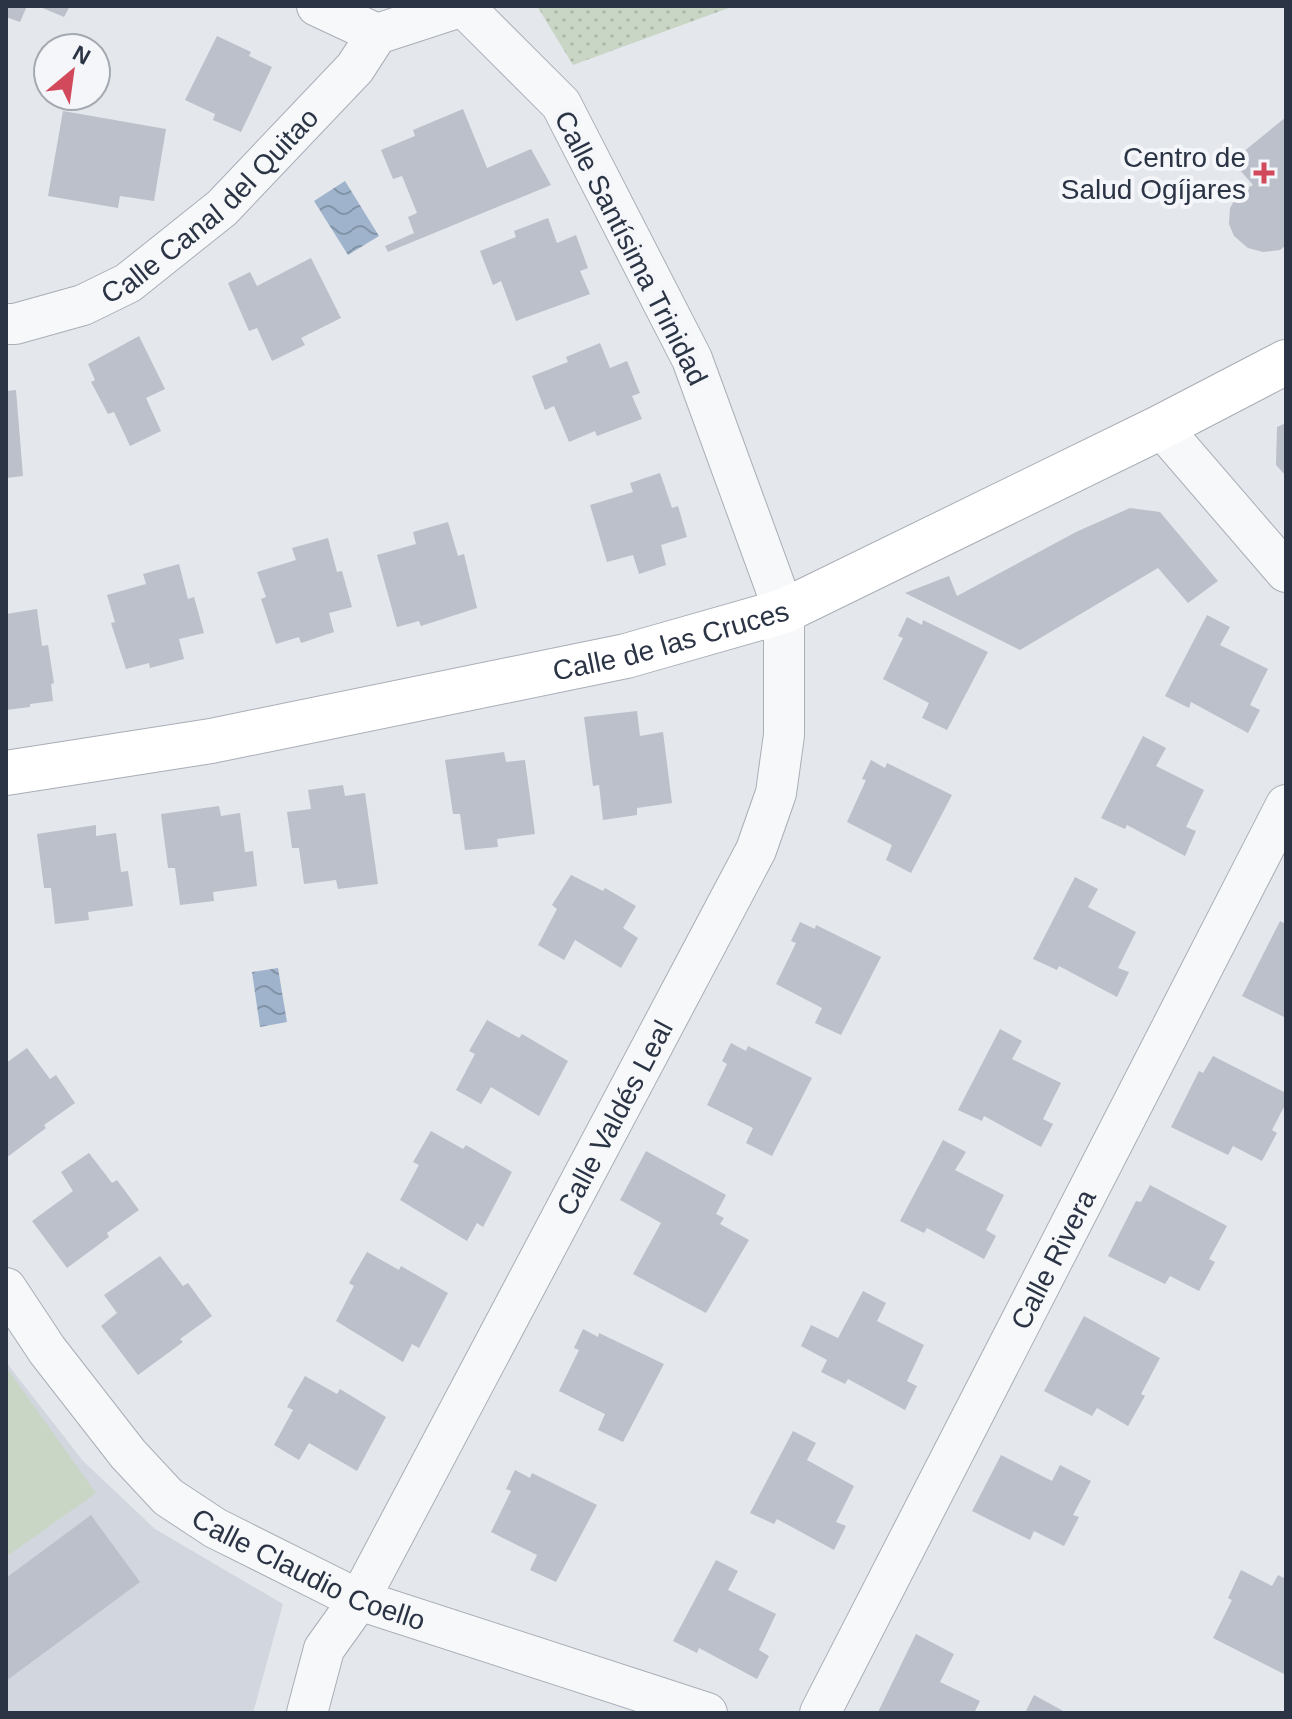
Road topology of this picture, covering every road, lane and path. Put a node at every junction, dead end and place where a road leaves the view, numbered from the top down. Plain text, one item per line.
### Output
1 (317, 6) edge
2 (463, 6) edge
3 (377, 34) junction
4 (6, 324) edge
5 (1286, 362) edge
6 (1161, 427) junction
7 (1286, 572) edge
8 (784, 611) junction
9 (6, 773) edge
10 (1286, 805) edge
11 (6, 1288) edge
12 (359, 1600) junction
13 (307, 1713) edge
14 (707, 1713) edge
15 (820, 1713) edge

1 - 3 street
2 - 3 street
2 - 8 street, Calle Santísima Trinidad
3 - 4 street, Calle Canal del Quitao
5 - 6 street, Calle de las Cruces
6 - 7 street
6 - 8 street, Calle de las Cruces
8 - 9 street, Calle de las Cruces
8 - 12 street, Calle Valdés Leal
10 - 15 street, Calle Rivera
11 - 12 street, Calle Claudio Coello
12 - 13 street, Calle Valdés Leal
12 - 14 street, Calle Claudio Coello

